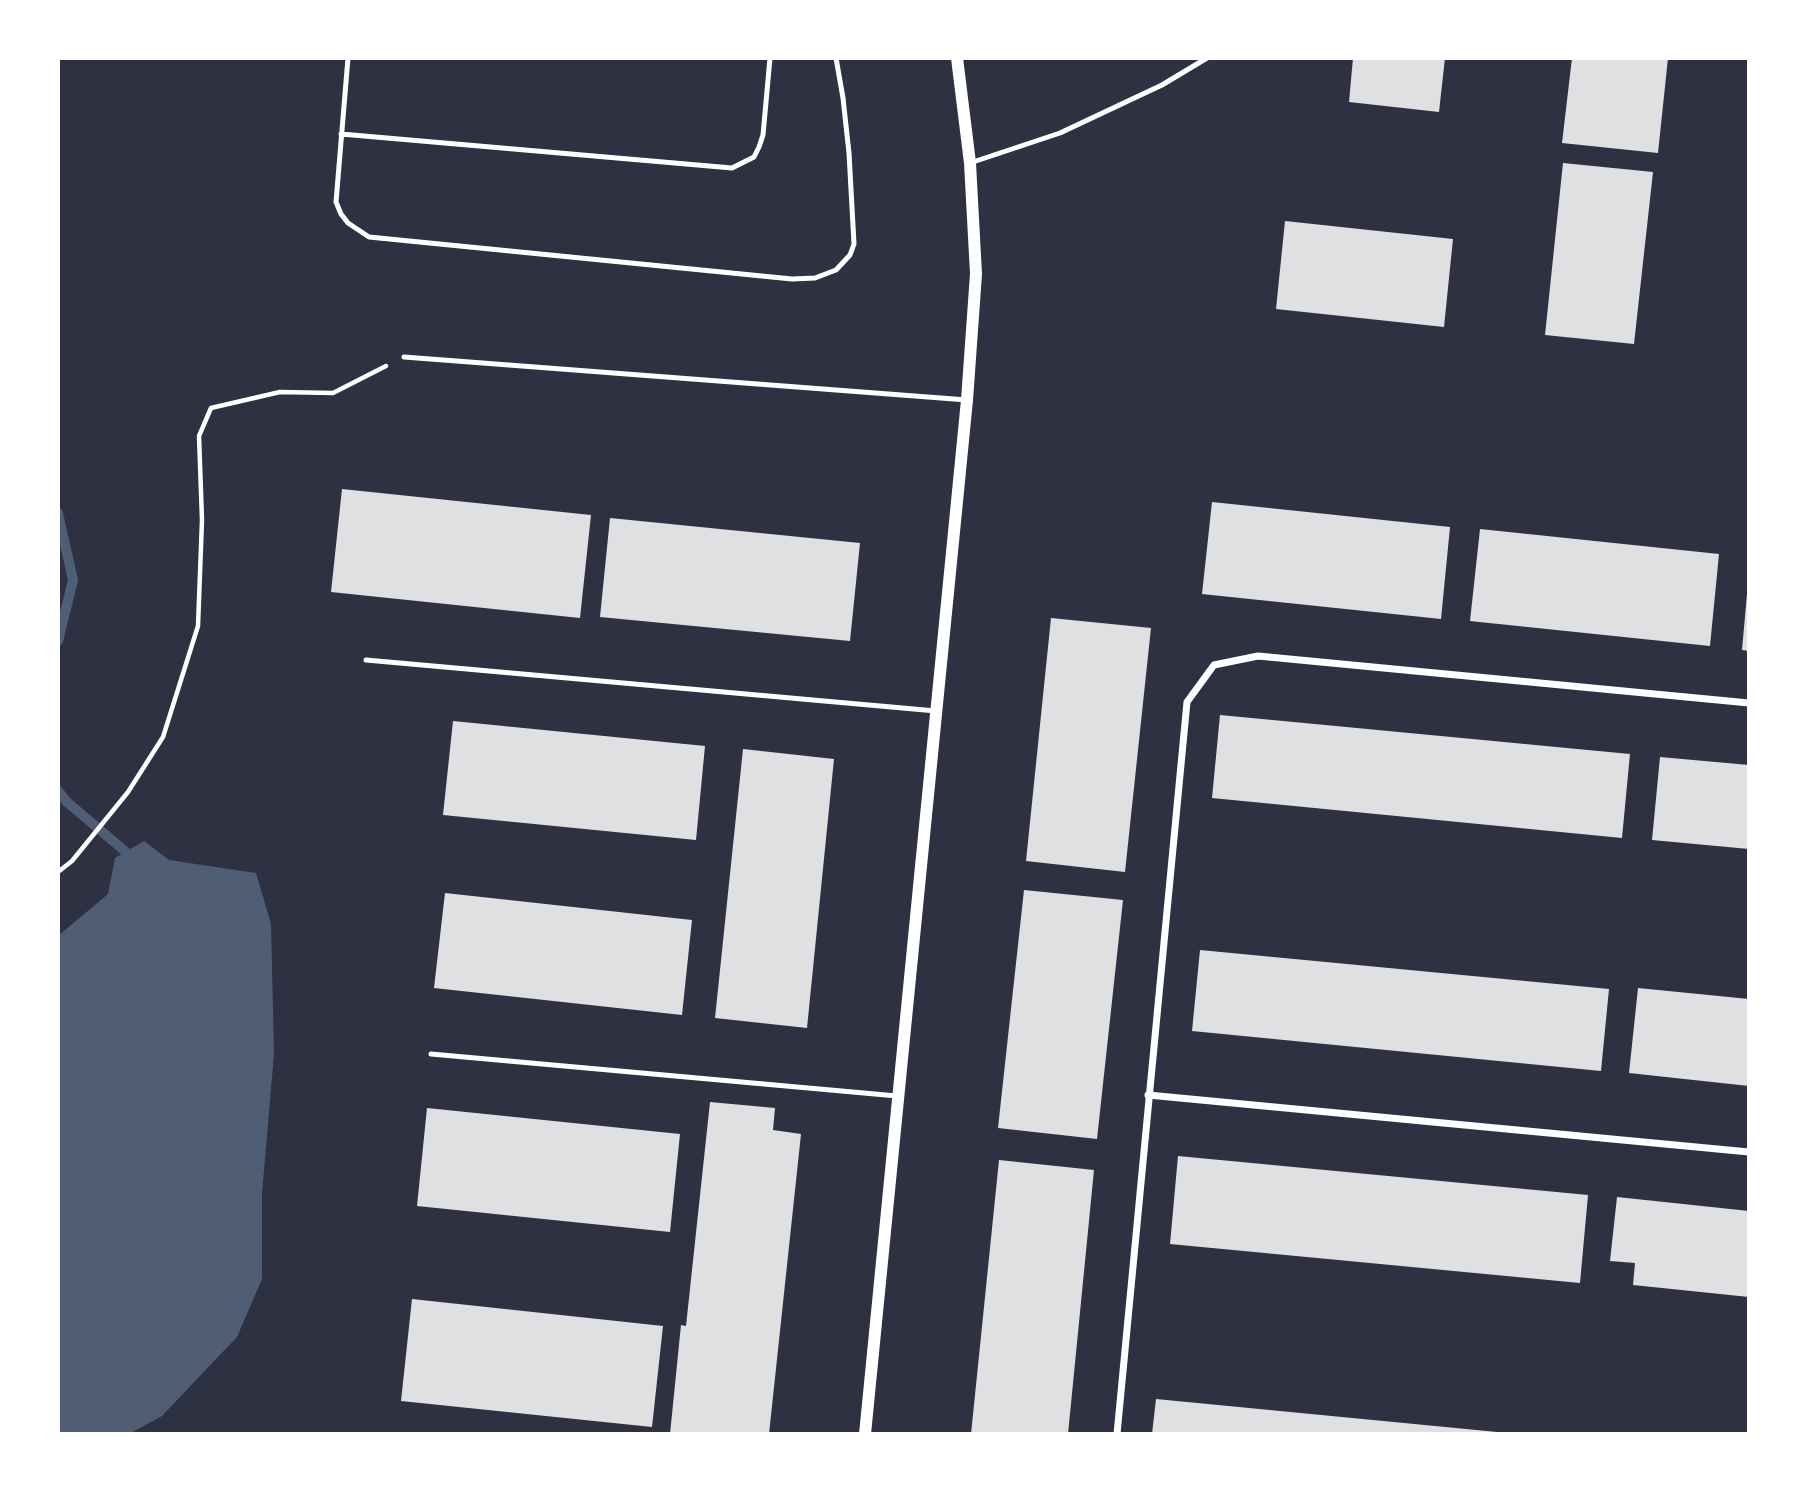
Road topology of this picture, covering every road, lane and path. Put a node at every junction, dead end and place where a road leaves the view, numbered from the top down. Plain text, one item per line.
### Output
1 (348, 58) edge
2 (770, 58) edge
3 (836, 58) edge
4 (957, 58) edge
5 (1208, 58) edge
6 (341, 134) junction
7 (970, 163) junction
8 (404, 357) joint
9 (967, 400) junction
10 (366, 660) dead end
11 (1749, 703) edge
12 (936, 711) junction
13 (58, 872) edge
14 (430, 1054) dead end
15 (1148, 1095) junction
16 (897, 1096) junction
17 (1749, 1152) edge
18 (865, 1434) edge
19 (1117, 1434) edge

1 - 6 lane
2 - 6 lane
3 - 6 lane
4 - 7 street
5 - 7 lane
7 - 9 street
8 - 9 lane
8 - 13 path
9 - 12 street
10 - 12 lane
11 - 15 street
12 - 16 street
14 - 16 lane
15 - 17 street
15 - 19 street
16 - 18 street

